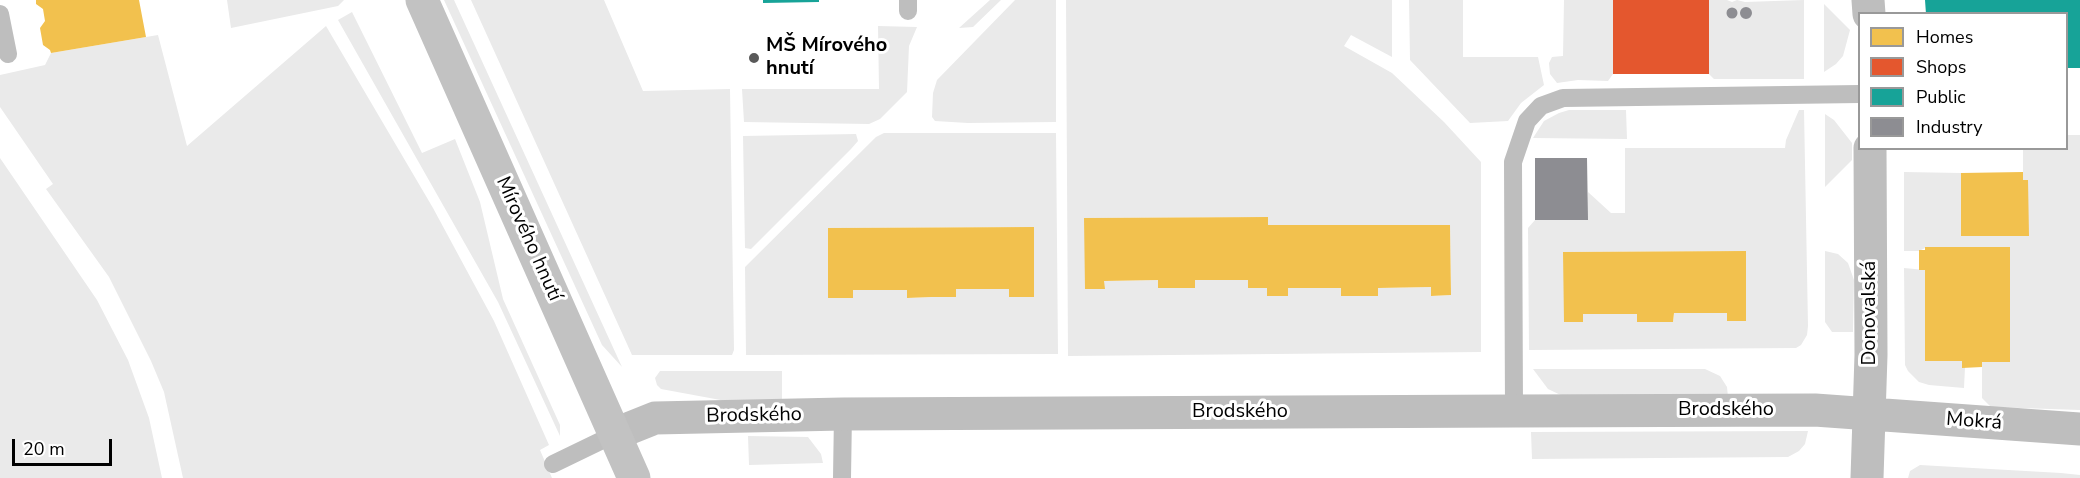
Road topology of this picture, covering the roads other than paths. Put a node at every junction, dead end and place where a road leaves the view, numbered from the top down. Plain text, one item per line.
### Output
1 (422, 0) edge
2 (0, 14) edge
3 (8, 54) dead end
4 (1858, 94) edge
5 (1870, 150) edge
6 (1514, 411) junction
7 (843, 414) junction
8 (1868, 414) junction
9 (2080, 429) edge
10 (615, 434) junction
11 (553, 464) dead end
12 (634, 478) edge
13 (842, 478) edge
14 (1867, 478) edge

1 - 10 main road, Mírového hnutí
2 - 3 lane
4 - 6 lane
5 - 8 street, Donovalská
6 - 7 street, Brodského
6 - 8 street, Brodského
7 - 10 street, Brodského
7 - 13 lane
8 - 9 street, Mokrá
8 - 14 street, Donovalská
10 - 11 lane
10 - 12 main road, Mírového hnutí

